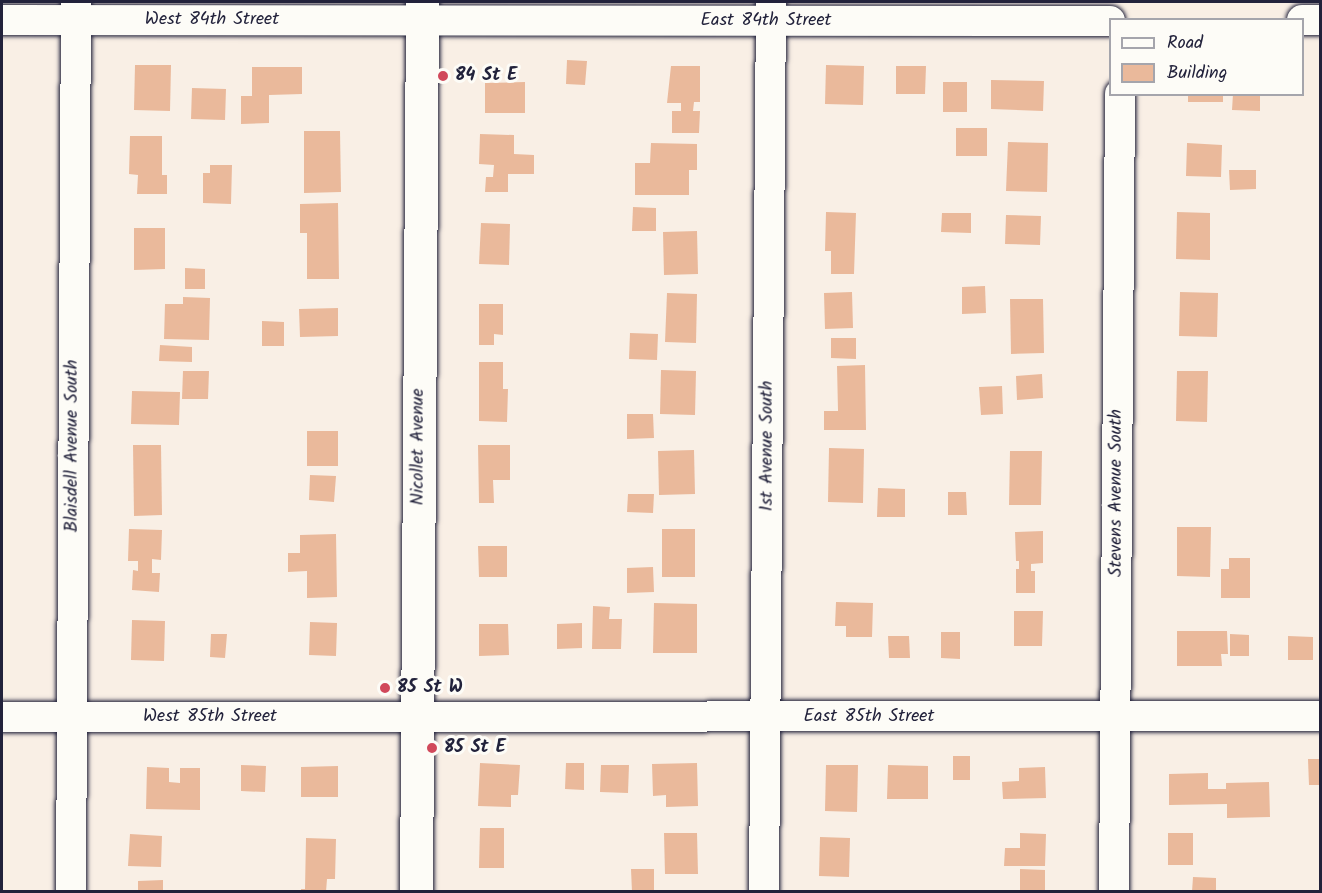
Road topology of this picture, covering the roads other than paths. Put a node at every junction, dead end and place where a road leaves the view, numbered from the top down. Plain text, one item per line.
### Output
1 (1121, 2) edge
2 (76, 11) edge
3 (422, 11) edge
4 (771, 11) edge
5 (1121, 18) edge
6 (2, 20) edge
7 (1304, 20) edge
8 (1320, 20) edge
9 (1109, 21) edge
10 (1120, 96) edge
11 (1320, 716) edge
12 (2, 717) edge
13 (72, 717) junction
14 (765, 717) junction
15 (1115, 717) junction
16 (418, 718) junction
17 (70, 891) edge
18 (416, 891) edge
19 (764, 891) edge
20 (1114, 891) edge

1 - 5 street
2 - 3 street, West 84th Street
2 - 6 street, West 84th Street
2 - 13 street, Blaisdell Avenue South
3 - 4 street, East 84th Street
3 - 16 main road, Nicollet Avenue
4 - 9 street, East 84th Street
4 - 14 street, 1st Avenue South
7 - 8 street
10 - 15 street, Stevens Avenue South
11 - 15 street, East 85th Street
12 - 13 street, West 85th Street
13 - 16 street, West 85th Street
13 - 17 street, Blaisdell Avenue South
14 - 15 street, East 85th Street
14 - 16 street, East 85th Street
14 - 19 street, 1st Avenue South
15 - 20 street, Stevens Avenue South
16 - 18 main road, Nicollet Avenue

